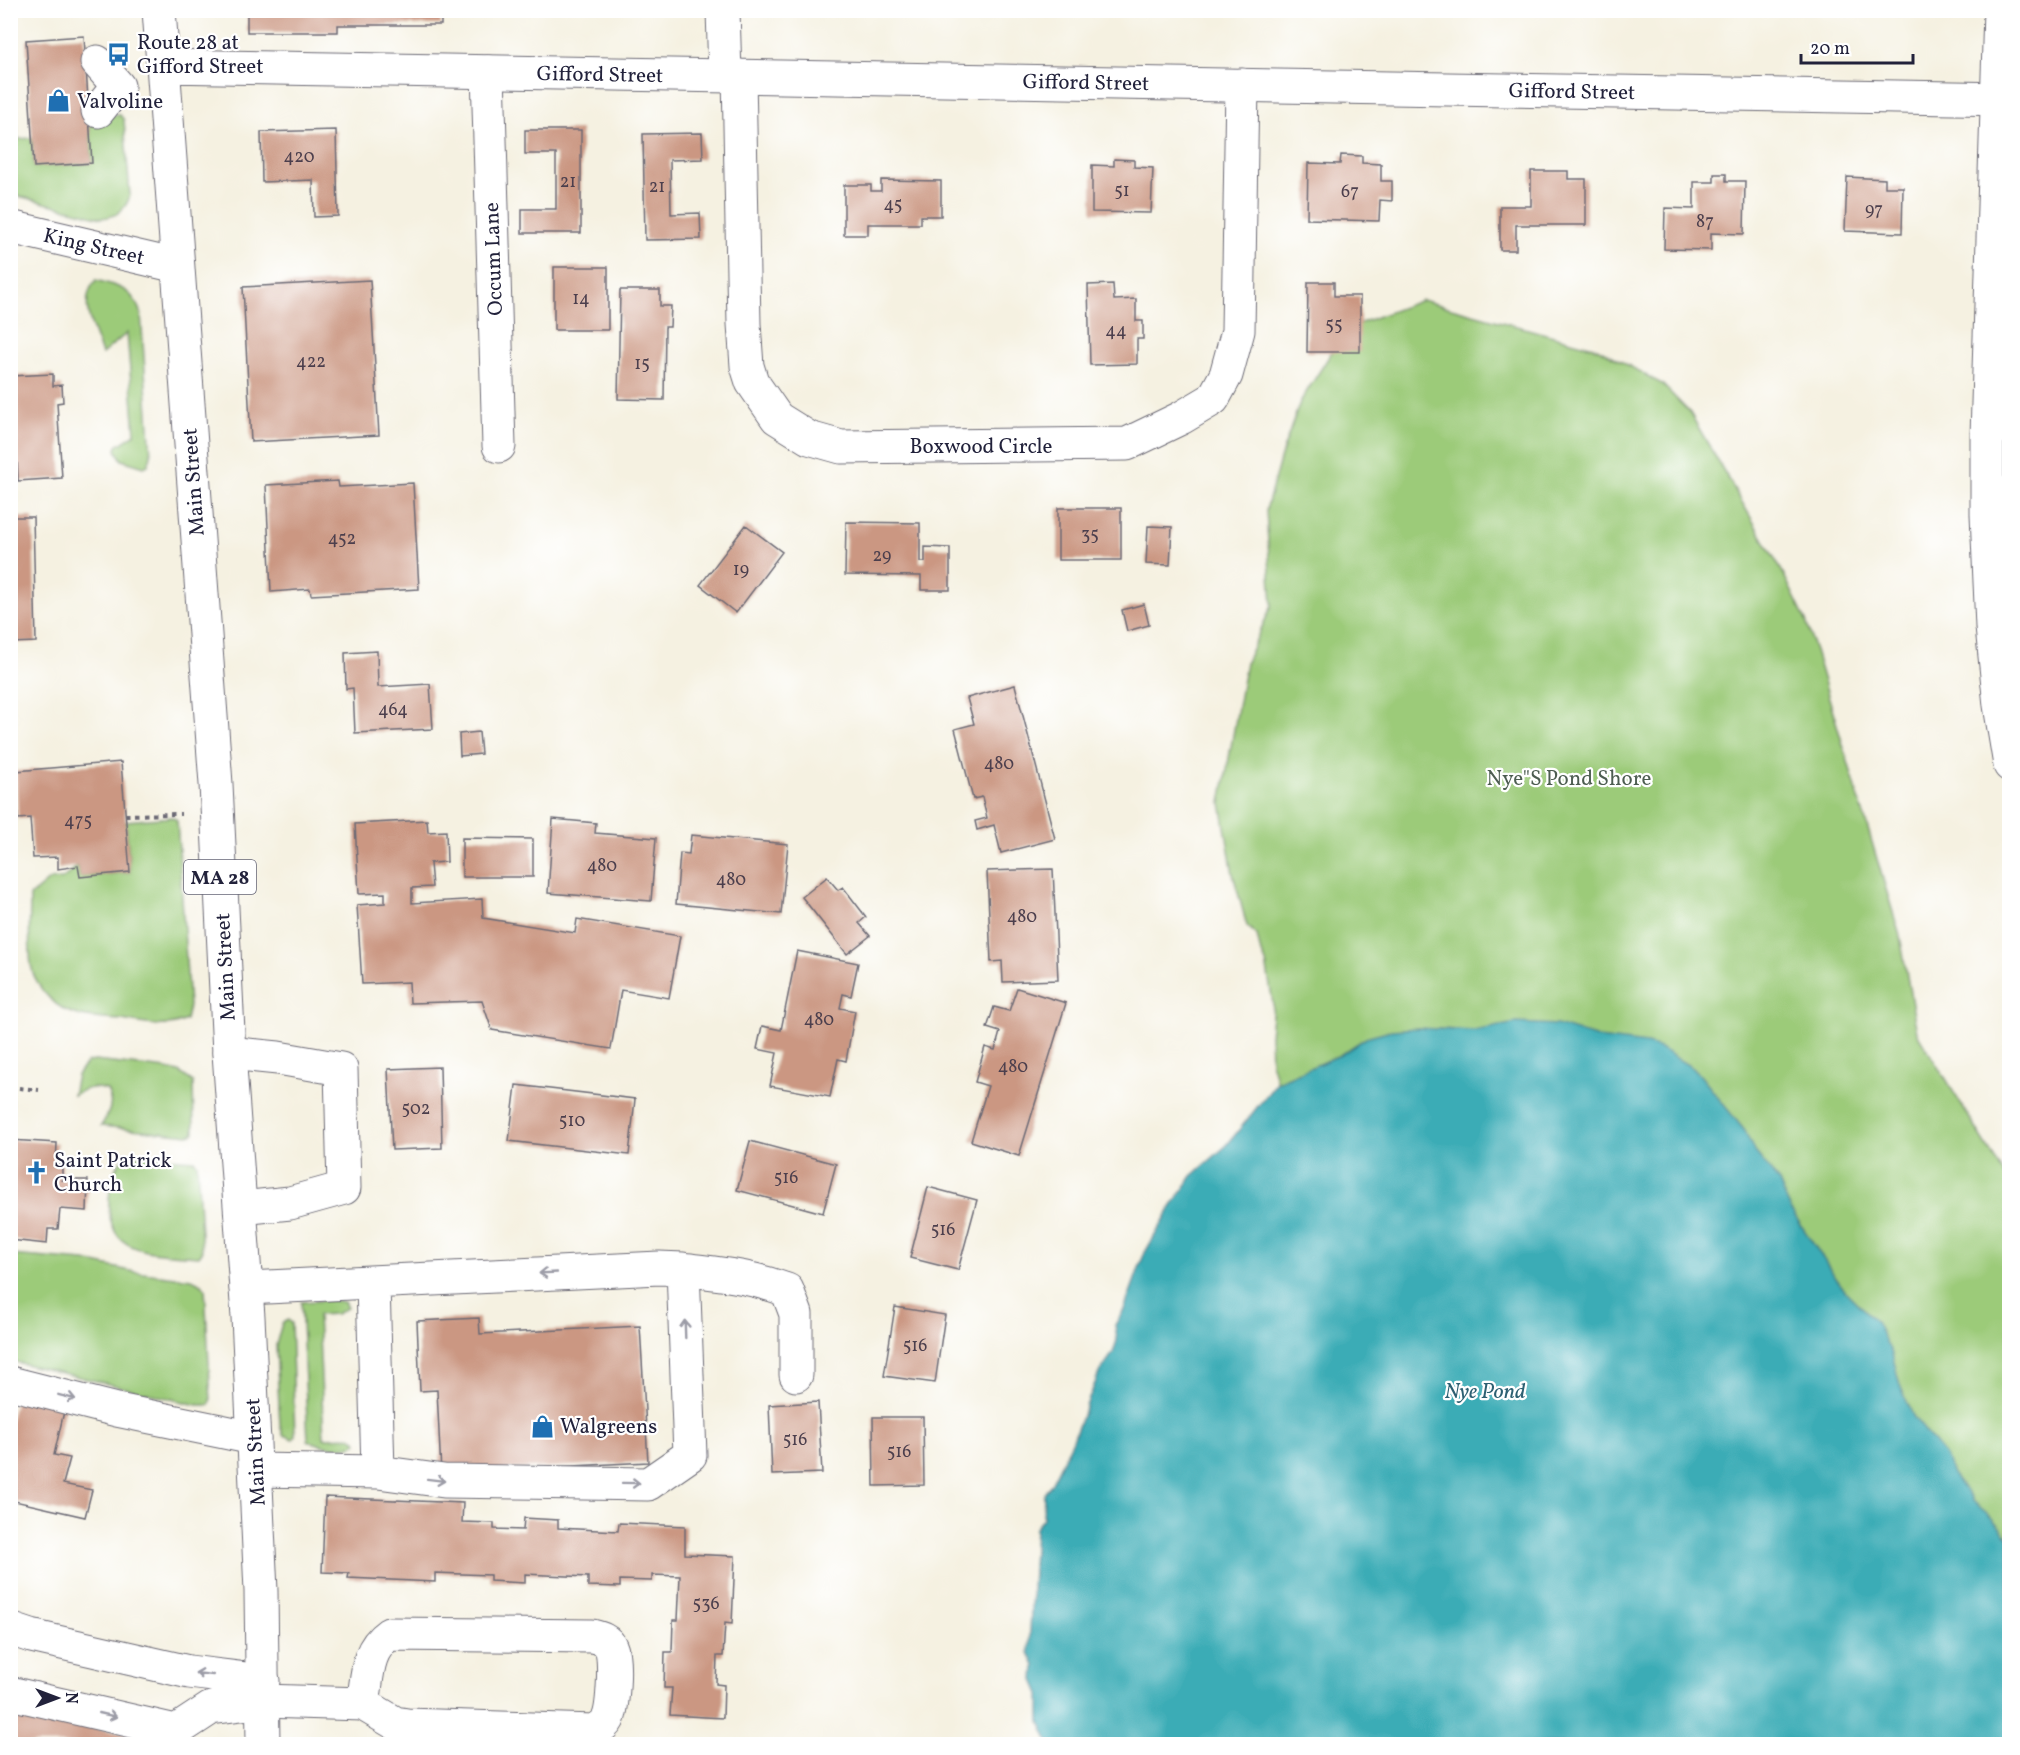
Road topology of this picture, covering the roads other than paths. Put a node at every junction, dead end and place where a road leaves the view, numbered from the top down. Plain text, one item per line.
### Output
1 (159, 10) edge
2 (723, 10) edge
3 (2000, 10) edge
4 (163, 66) junction
5 (488, 72) junction
6 (732, 76) junction
7 (1242, 85) junction
8 (2003, 99) edge
9 (10, 227) edge
10 (177, 266) junction
11 (499, 446) dead end
12 (2010, 765) edge
13 (229, 1053) junction
14 (241, 1208) junction
15 (683, 1269) junction
16 (373, 1283) junction
17 (246, 1288) junction
18 (796, 1375) dead end
19 (10, 1383) edge
20 (254, 1438) junction
21 (256, 1470) junction
22 (378, 1472) junction
23 (10, 1629) edge
24 (263, 1691) junction
25 (10, 1693) edge
26 (363, 1704) junction
27 (263, 1744) edge

1 - 4 main road, Main Street / MA 28
2 - 6 main road, Boxwood Circle
3 - 8 main road
4 - 5 main road, Gifford Street
4 - 10 main road, Main Street / MA 28
5 - 6 main road, Gifford Street
5 - 11 main road, Occum Lane
6 - 7 main road, Gifford Street
6 - 7 main road, Boxwood Circle
7 - 8 main road, Gifford Street
8 - 12 main road
9 - 10 main road, King Street
10 - 13 main road, Main Street / MA 28
13 - 14 main road, Main Street / MA 28
13 - 14 main road
14 - 17 main road, Main Street / MA 28
15 -> 16 main road
15 - 18 main road
22 -> 15 main road
16 - 17 main road
16 - 22 main road
17 - 20 main road, Main Street / MA 28
19 -> 20 main road
20 - 21 main road, Main Street / MA 28
21 - 22 main road
21 - 24 main road, Main Street / MA 28
24 -> 23 main road
25 -> 24 main road
24 - 26 main road
24 - 27 main road, Main Street / MA 28
26 - 26 main road

